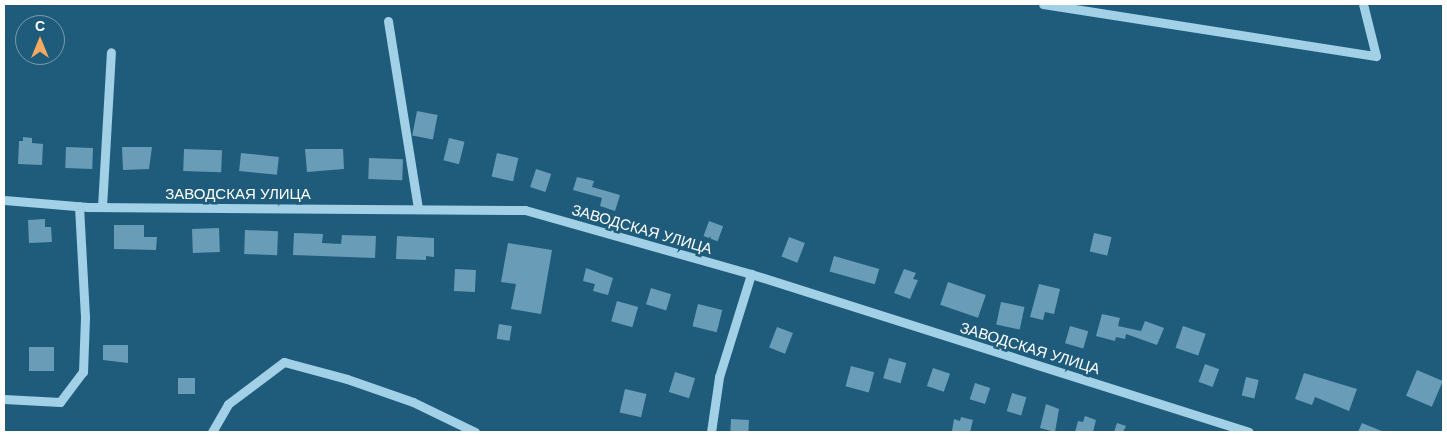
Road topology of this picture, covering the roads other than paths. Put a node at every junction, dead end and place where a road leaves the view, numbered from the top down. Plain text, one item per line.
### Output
1 (1043, 4) edge
2 (1363, 4) edge
3 (388, 21) dead end
4 (111, 52) dead end
5 (4, 200) edge
6 (79, 206) junction
7 (102, 207) junction
8 (418, 209) junction
9 (751, 274) junction
10 (4, 399) edge
11 (212, 432) edge
12 (475, 432) edge
13 (711, 432) edge
14 (1249, 432) edge

1 - 2 street
3 - 8 street
4 - 7 street
5 - 6 street, ЗАВОДСКАЯ УЛИЦА
6 - 7 street, ЗАВОДСКАЯ УЛИЦА
6 - 10 street
7 - 8 street, ЗАВОДСКАЯ УЛИЦА
8 - 9 street, ЗАВОДСКАЯ УЛИЦА
9 - 13 street
9 - 14 street, ЗАВОДСКАЯ УЛИЦА
11 - 12 street

